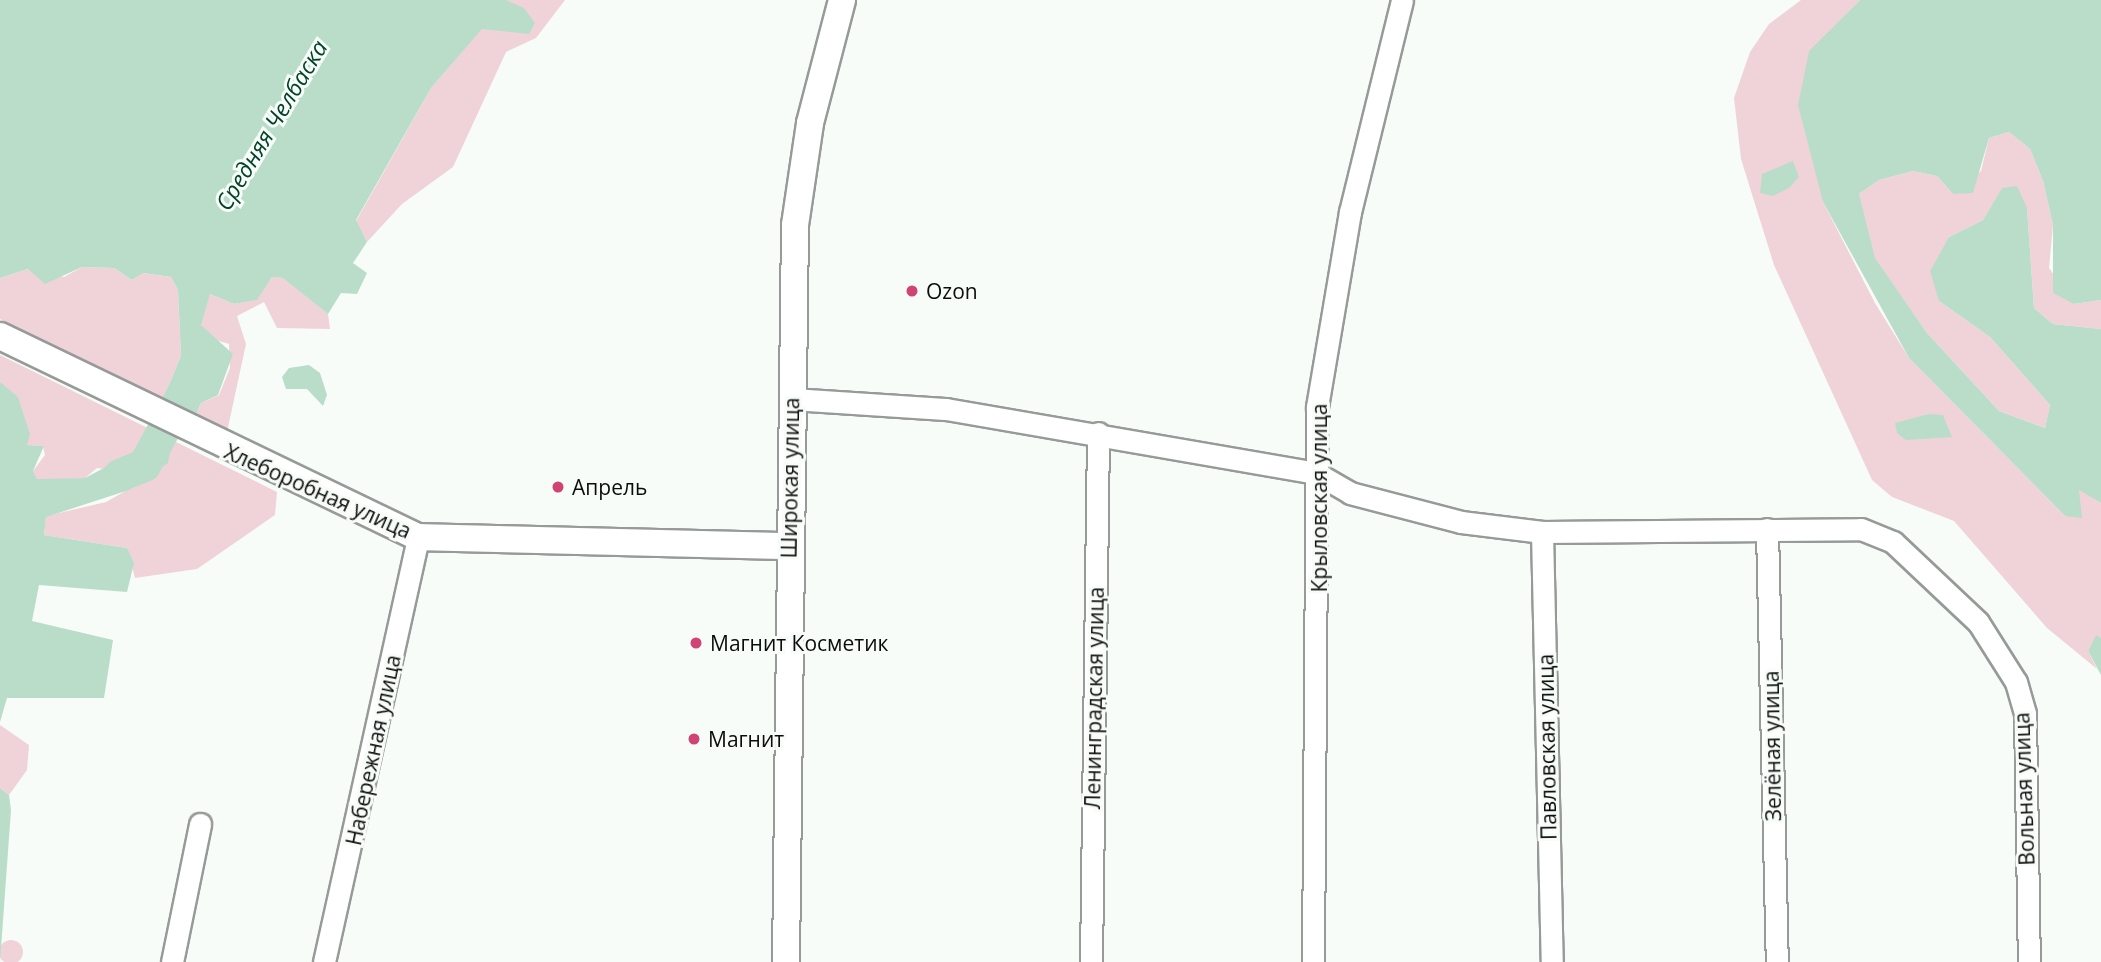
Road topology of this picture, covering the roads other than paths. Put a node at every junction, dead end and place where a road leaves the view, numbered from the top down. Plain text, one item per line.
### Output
1 (842, 0) edge
2 (1402, 0) edge
3 (0, 336) edge
4 (791, 399) junction
5 (1098, 433) junction
6 (1316, 473) junction
7 (1766, 530) junction
8 (1542, 532) junction
9 (418, 537) junction
10 (789, 546) junction
11 (200, 824) dead end
12 (172, 962) edge
13 (324, 962) edge
14 (786, 962) edge
15 (1091, 962) edge
16 (1312, 962) edge
17 (1552, 962) edge
18 (1777, 962) edge
19 (2029, 962) edge

1 - 4 street, Широкая улица
2 - 6 street, Крыловская улица
3 - 9 street, Хлеборобная улица
4 - 5 street
4 - 10 street, Широкая улица
5 - 6 street
5 - 15 street, Ленинградская улица
6 - 8 street, Вольная улица
6 - 16 street, Крыловская улица
7 - 8 street, Вольная улица
7 - 18 street, Зелёная улица
7 - 19 street, Вольная улица
8 - 17 street, Павловская улица
9 - 10 street, Хлеборобная улица
9 - 13 street, Набережная улица
10 - 14 street, Широкая улица
11 - 12 street

